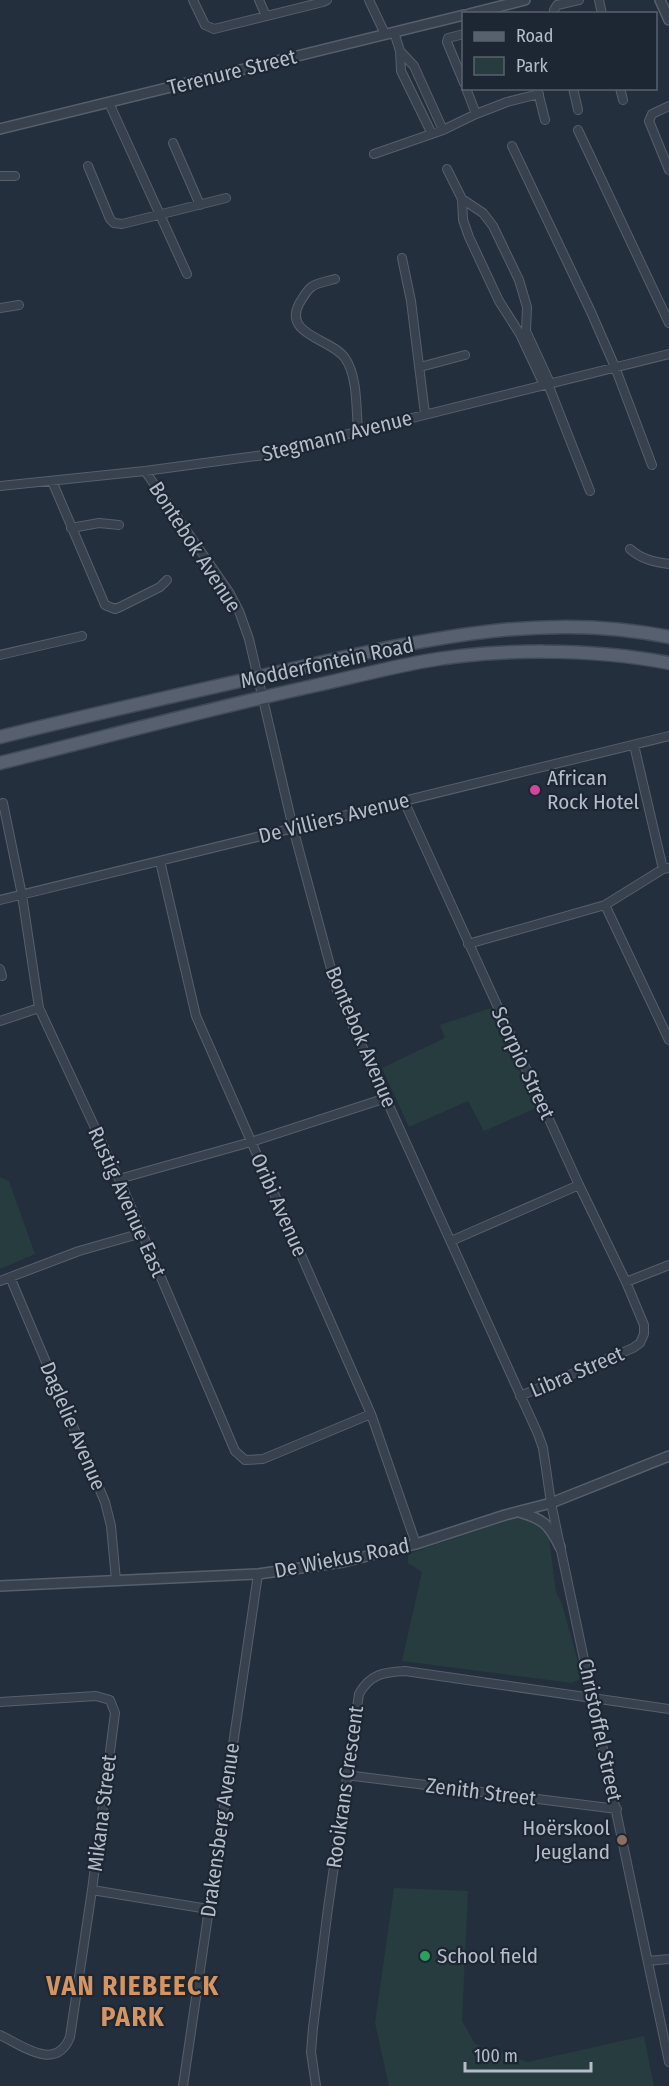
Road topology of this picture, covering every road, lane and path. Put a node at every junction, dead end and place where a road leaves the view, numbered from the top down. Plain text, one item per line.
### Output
1 (193, 0) edge
2 (259, 0) edge
3 (327, 0) edge
4 (369, 0) edge
5 (525, 0) edge
6 (579, 0) edge
7 (661, 0) edge
8 (669, 8) edge
9 (478, 12) edge
10 (554, 12) edge
11 (462, 15) edge
12 (266, 16) junction
13 (669, 20) edge
14 (390, 33) junction
15 (462, 34) edge
16 (400, 51) junction
17 (462, 78) edge
18 (467, 90) edge
19 (573, 90) edge
20 (620, 90) edge
21 (538, 91) edge
22 (623, 100) dead end
23 (109, 103) junction
24 (669, 106) edge
25 (578, 110) dead end
26 (476, 114) junction
27 (546, 120) dead end
28 (0, 129) edge
29 (443, 130) junction
30 (578, 130) dead end
31 (432, 134) junction
32 (173, 143) dead end
33 (512, 146) dead end
34 (374, 154) dead end
35 (88, 166) dead end
36 (447, 169) dead end
37 (669, 170) edge
38 (0, 176) edge
39 (15, 176) dead end
40 (226, 198) dead end
41 (462, 199) junction
42 (200, 205) junction
43 (159, 216) junction
44 (402, 258) dead end
45 (187, 274) dead end
46 (335, 279) dead end
47 (19, 305) dead end
48 (0, 308) edge
49 (669, 323) edge
50 (669, 354) edge
51 (465, 355) dead end
52 (420, 367) junction
53 (615, 367) junction
54 (547, 384) junction
55 (425, 414) junction
56 (358, 431) junction
57 (652, 465) dead end
58 (145, 471) junction
59 (52, 481) junction
60 (0, 486) edge
61 (590, 491) dead end
62 (119, 525) dead end
63 (71, 528) junction
64 (630, 549) dead end
65 (669, 564) edge
66 (167, 580) dead end
67 (82, 636) dead end
68 (669, 637) edge
69 (0, 655) edge
70 (669, 663) edge
71 (258, 677) junction
72 (263, 697) junction
73 (669, 735) edge
74 (0, 737) edge
75 (634, 745) junction
76 (0, 763) edge
77 (404, 801) junction
78 (3, 803) dead end
79 (293, 828) junction
80 (160, 861) junction
81 (666, 869) edge
82 (22, 895) junction
83 (0, 900) edge
84 (605, 905) junction
85 (468, 944) junction
86 (39, 1008) junction
87 (0, 1021) edge
88 (669, 1040) edge
89 (386, 1098) junction
90 (251, 1142) junction
91 (119, 1179) junction
92 (579, 1185) junction
93 (142, 1233) junction
94 (450, 1241) junction
95 (669, 1265) edge
96 (10, 1277) junction
97 (0, 1281) edge
98 (626, 1282) junction
99 (520, 1396) junction
100 (371, 1414) junction
101 (669, 1456) edge
102 (551, 1503) junction
103 (518, 1512) junction
104 (416, 1544) junction
105 (560, 1547) junction
106 (258, 1574) junction
107 (116, 1580) junction
108 (0, 1586) edge
109 (591, 1697) junction
110 (0, 1702) edge
111 (669, 1709) edge
112 (346, 1775) junction
113 (617, 1809) junction
114 (92, 1890) junction
115 (208, 1909) junction
116 (669, 1959) edge
117 (648, 1961) junction
118 (0, 2035) edge
119 (669, 2062) edge
120 (183, 2086) edge
121 (316, 2086) edge

1 - 12 street
2 - 12 street
3 - 12 street
4 - 14 street
5 - 9 street
6 - 10 street
7 - 8 street
7 - 13 street
11 - 14 street, Terenure Street
14 - 16 street
14 - 23 street, Terenure Street
15 - 17 street
16 - 29 street
16 - 31 street
18 - 26 street
19 - 25 street
20 - 22 street
21 - 26 street
21 - 27 street
23 - 28 street, Terenure Street
23 - 43 street
24 - 37 street
26 - 29 street
29 - 31 street
30 - 49 street
31 - 34 street
32 - 42 street
33 - 53 street
35 - 43 street
36 - 41 street
38 - 39 street
40 - 42 street
41 - 54 street
41 - 54 street
42 - 43 street
43 - 45 street
44 - 52 street
46 - 56 street
47 - 48 street
50 - 53 street, Stegmann Avenue
51 - 52 street
52 - 55 street
53 - 54 street, Stegmann Avenue
53 - 57 street
54 - 55 street, Stegmann Avenue
54 - 61 street
55 - 56 street, Stegmann Avenue
56 - 58 street, Stegmann Avenue
58 - 59 street, Stegmann Avenue
58 - 71 street, Bontebok Avenue
59 - 60 street, Stegmann Avenue
59 - 63 street
62 - 63 street
63 - 66 street
64 - 65 street
67 - 69 street
68 - 71 main road, Modderfontein Road
70 - 72 main road, Modderfontein Road
71 - 72 street, Bontebok Avenue
71 - 74 main road, Modderfontein Road
72 - 76 main road, Modderfontein Road
72 - 79 street, Bontebok Avenue
73 - 75 street, De Villiers Avenue
75 - 77 street, De Villiers Avenue
75 - 81 street
77 - 79 street, De Villiers Avenue
77 - 85 street, Scorpio Street
78 - 82 street, Rustig Avenue East
79 - 80 street, De Villiers Avenue
79 - 89 street, Bontebok Avenue
80 - 82 street, De Villiers Avenue
80 - 90 street, Oribi Avenue
81 - 84 street
82 - 83 street, De Villiers Avenue
82 - 86 street, Rustig Avenue East
84 - 85 street
84 - 88 street
85 - 92 street, Scorpio Street
86 - 87 street
86 - 91 street, Rustig Avenue East
89 - 90 street
89 - 94 street, Bontebok Avenue
90 - 91 street
90 - 100 street, Oribi Avenue
91 - 93 street, Rustig Avenue East
92 - 94 street
92 - 98 street, Scorpio Street
93 - 96 street
93 - 100 street, Rustig Avenue East
94 - 99 street, Bontebok Avenue
95 - 98 street
96 - 97 street
96 - 107 street, Daglelie Avenue
98 - 99 street, Libra Street
99 - 102 street, Bontebok Avenue
100 - 104 street, Oribi Avenue
101 - 102 street, De Wiekus Road
102 - 103 street, De Wiekus Road
102 - 105 street, Christoffel Street
103 - 104 street, De Wiekus Road
103 - 105 street
104 - 106 street, De Wiekus Road
105 - 109 street, Christoffel Street
106 - 107 street, De Wiekus Road
106 - 115 street, Drakensberg Avenue
107 - 108 street, De Wiekus Road
109 - 111 street, Rooikrans Crescent
109 - 112 street, Rooikrans Crescent
109 - 113 street, Christoffel Street
110 - 114 street, Mikana Street
112 - 113 street, Zenith Street
112 - 121 street, Rooikrans Crescent
113 - 117 street, Christoffel Street
114 - 115 street
114 - 118 street, Mikana Street
115 - 120 street, Drakensberg Avenue
116 - 117 street
117 - 119 street, Christoffel Street

